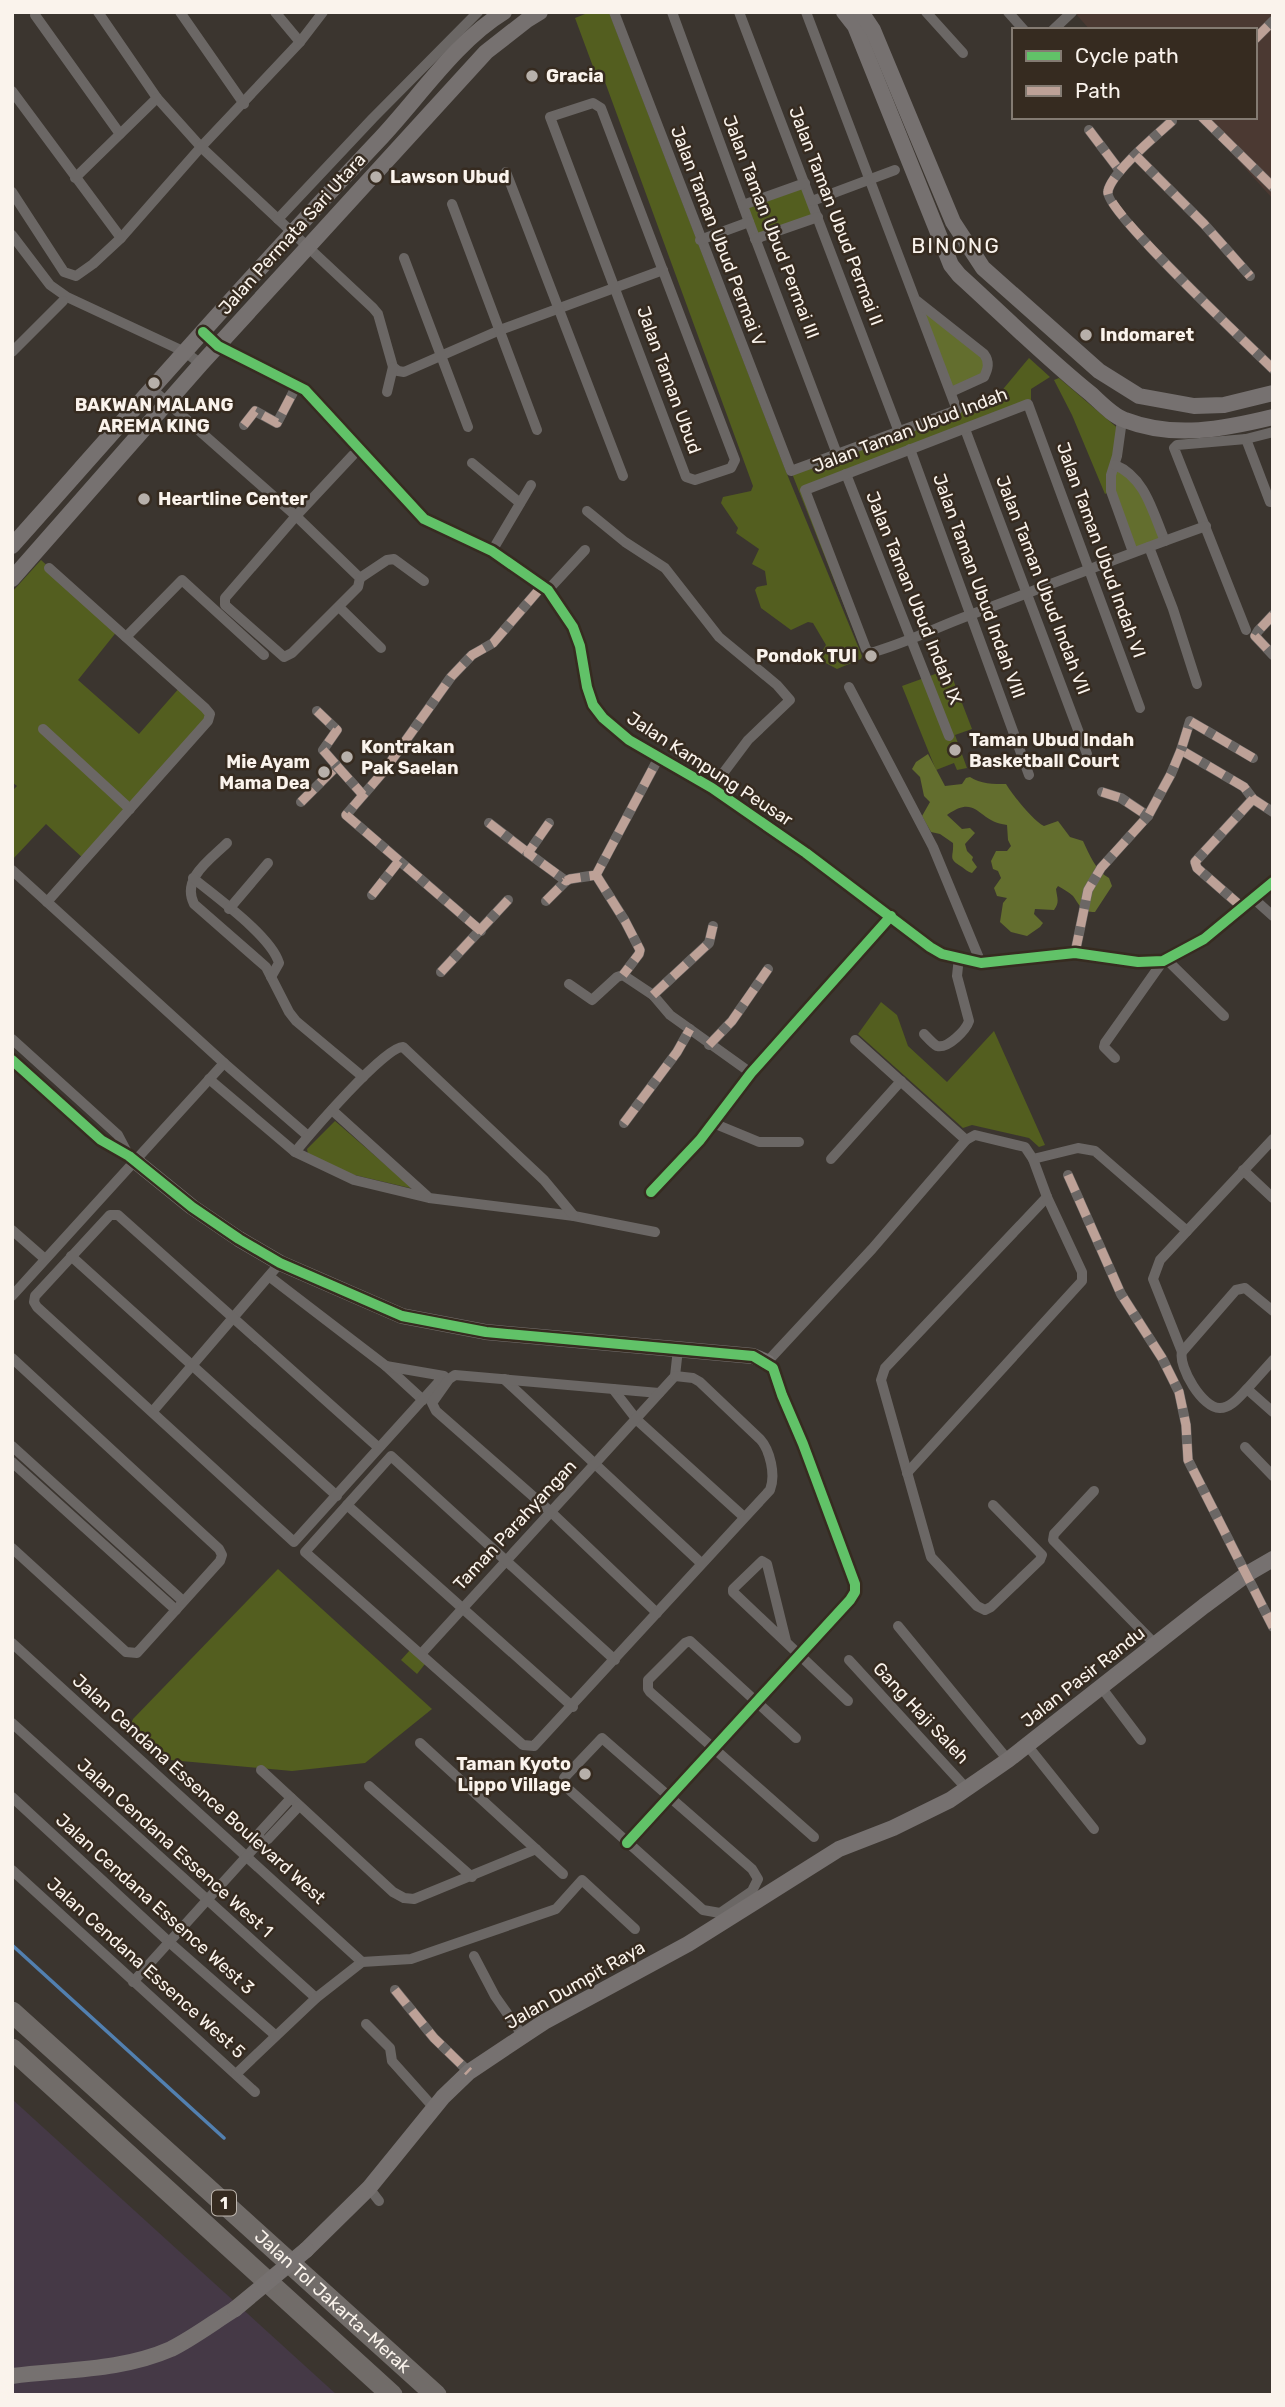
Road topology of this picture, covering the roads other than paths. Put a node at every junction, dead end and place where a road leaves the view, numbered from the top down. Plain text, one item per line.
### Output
1 (98, 12) edge
2 (180, 12) edge
3 (275, 12) edge
4 (323, 12) edge
5 (478, 12) edge
6 (504, 12) edge
7 (614, 12) edge
8 (672, 12) edge
9 (739, 12) edge
10 (806, 12) edge
11 (844, 12) edge
12 (861, 12) edge
13 (926, 12) edge
14 (1008, 12) edge
15 (1072, 12) edge
16 (35, 15) dead end
17 (533, 16) edge
18 (1273, 21) edge
19 (1022, 28) edge
20 (1055, 28) edge
21 (1257, 37) edge
22 (300, 42) junction
23 (962, 53) dead end
24 (12, 91) edge
25 (157, 98) junction
26 (244, 104) junction
27 (373, 118) junction
28 (1204, 119) edge
29 (1172, 121) dead end
30 (1089, 130) dead end
31 (387, 132) junction
32 (120, 134) junction
33 (201, 147) junction
34 (1136, 156) junction
35 (925, 158) junction
36 (902, 167) junction
37 (1120, 171) junction
38 (506, 172) dead end
39 (75, 178) junction
40 (869, 180) junction
41 (805, 183) junction
42 (1273, 187) edge
43 (12, 192) edge
44 (812, 201) junction
45 (452, 204) dead end
46 (743, 205) junction
47 (818, 217) junction
48 (278, 219) junction
49 (748, 222) junction
50 (292, 232) junction
51 (12, 235) edge
52 (121, 238) junction
53 (755, 239) junction
54 (700, 240) junction
55 (308, 247) junction
56 (404, 258) dead end
57 (663, 270) junction
58 (1250, 276) dead end
59 (615, 286) junction
60 (917, 301) junction
61 (63, 302) dead end
62 (559, 308) junction
63 (499, 330) junction
64 (203, 332) junction
65 (1066, 341) junction
66 (218, 346) junction
67 (12, 352) edge
68 (185, 352) junction
69 (441, 356) junction
70 (1050, 359) junction
71 (201, 364) junction
72 (393, 367) junction
73 (1273, 369) edge
74 (297, 385) junction
75 (152, 389) junction
76 (950, 392) junction
77 (387, 393) dead end
78 (1273, 393) edge
79 (168, 404) junction
80 (1027, 404) joint
81 (1194, 406) junction
82 (1273, 417) edge
83 (1122, 420) junction
84 (244, 425) dead end
85 (468, 427) dead end
86 (965, 429) junction
87 (537, 430) dead end
88 (1199, 431) junction
89 (899, 432) junction
90 (1273, 432) edge
91 (1246, 439) junction
92 (910, 449) junction
93 (837, 454) junction
94 (353, 456) dead end
95 (472, 463) dead end
96 (1115, 466) junction
97 (846, 474) junction
98 (623, 475) dead end
99 (531, 485) dead end
100 (1269, 502) dead end
101 (520, 503) junction
102 (587, 510) dead end
103 (296, 516) junction
104 (1206, 526) junction
105 (1165, 541) junction
106 (16, 542) edge
107 (1149, 547) junction
108 (585, 550) dead end
109 (492, 551) junction
110 (36, 552) junction
111 (1133, 552) junction
112 (49, 568) dead end
113 (1090, 569) junction
114 (360, 578) junction
115 (12, 579) edge
116 (424, 581) dead end
117 (545, 588) junction
118 (1028, 593) junction
119 (339, 607) junction
120 (971, 615) junction
121 (1273, 615) edge
122 (1246, 630) dead end
123 (126, 637) junction
124 (912, 637) junction
125 (381, 648) dead end
126 (264, 655) dead end
127 (1273, 655) edge
128 (1197, 684) dead end
129 (849, 687) dead end
130 (1140, 708) dead end
131 (317, 711) dead end
132 (43, 729) dead end
133 (949, 736) dead end
134 (1181, 750) junction
135 (1087, 754) dead end
136 (1253, 758) dead end
137 (658, 759) junction
138 (337, 766) junction
139 (1029, 775) dead end
140 (712, 788) junction
141 (1102, 792) dead end
142 (363, 795) junction
143 (1253, 799) junction
144 (301, 803) dead end
145 (130, 809) junction
146 (1273, 813) edge
147 (1148, 816) junction
148 (489, 823) dead end
149 (549, 823) dead end
150 (227, 843) dead end
151 (527, 853) junction
152 (398, 861) junction
153 (268, 863) dead end
154 (12, 870) edge
155 (596, 875) junction
156 (193, 878) junction
157 (566, 881) junction
158 (1273, 882) edge
159 (372, 895) dead end
160 (1254, 899) junction
161 (508, 900) dead end
162 (546, 901) dead end
163 (47, 902) junction
164 (1243, 908) junction
165 (229, 909) junction
166 (891, 916) junction
167 (1273, 916) edge
168 (713, 926) dead end
169 (481, 931) junction
170 (1075, 953) junction
171 (959, 957) junction
172 (1165, 960) junction
173 (981, 963) junction
174 (768, 969) dead end
175 (441, 972) dead end
176 (623, 975) junction
177 (271, 976) junction
178 (569, 984) dead end
179 (653, 995) junction
180 (1224, 1016) dead end
181 (690, 1029) junction
182 (924, 1034) dead end
183 (12, 1039) edge
184 (855, 1040) dead end
185 (709, 1045) junction
186 (1115, 1058) dead end
187 (12, 1060) edge
188 (224, 1063) junction
189 (751, 1073) junction
190 (363, 1077) junction
191 (209, 1079) junction
192 (901, 1081) junction
193 (332, 1110) junction
194 (624, 1123) dead end
195 (713, 1123) junction
196 (308, 1136) junction
197 (1273, 1139) edge
198 (966, 1140) junction
199 (799, 1142) dead end
200 (295, 1152) junction
201 (132, 1158) junction
202 (1033, 1158) junction
203 (831, 1159) dead end
204 (1243, 1170) junction
205 (1068, 1175) dead end
206 (651, 1192) dead end
207 (1047, 1197) junction
208 (429, 1198) junction
209 (1273, 1198) edge
210 (574, 1216) junction
211 (12, 1230) edge
212 (1187, 1231) junction
213 (655, 1232) dead end
214 (71, 1256) junction
215 (45, 1259) junction
216 (280, 1263) junction
217 (270, 1277) junction
218 (12, 1296) edge
219 (1273, 1311) edge
220 (235, 1318) junction
221 (678, 1349) junction
222 (1182, 1352) junction
223 (12, 1358) edge
224 (1273, 1360) edge
225 (767, 1362) junction
226 (386, 1366) junction
227 (192, 1367) junction
228 (675, 1376) junction
229 (503, 1379) junction
230 (613, 1389) junction
231 (1247, 1389) junction
232 (659, 1393) junction
233 (423, 1399) junction
234 (153, 1411) junction
235 (1273, 1412) edge
236 (636, 1420) junction
237 (12, 1446) edge
238 (1245, 1447) dead end
239 (379, 1448) junction
240 (12, 1462) edge
241 (595, 1465) junction
242 (907, 1473) junction
243 (1273, 1476) edge
244 (1094, 1492) dead end
245 (337, 1496) junction
246 (68, 1504) junction
247 (347, 1505) junction
248 (993, 1505) dead end
249 (551, 1512) junction
250 (744, 1517) junction
251 (16, 1552) edge
252 (1273, 1559) edge
253 (506, 1560) junction
254 (701, 1563) junction
255 (12, 1565) edge
256 (1248, 1574) junction
257 (180, 1606) junction
258 (462, 1607) junction
259 (657, 1613) junction
260 (898, 1626) dead end
261 (1273, 1627) edge
262 (786, 1641) junction
263 (12, 1643) edge
264 (1156, 1645) junction
265 (421, 1654) junction
266 (801, 1654) junction
267 (615, 1660) junction
268 (849, 1660) dead end
269 (1101, 1687) junction
270 (848, 1701) dead end
271 (756, 1702) junction
272 (573, 1707) junction
273 (12, 1723) edge
274 (796, 1738) dead end
275 (1140, 1740) dead end
276 (420, 1744) dead end
277 (1027, 1745) junction
278 (715, 1749) junction
279 (1008, 1760) junction
280 (261, 1770) dead end
281 (369, 1786) dead end
282 (967, 1789) junction
283 (670, 1796) junction
284 (12, 1797) edge
285 (295, 1802) junction
286 (913, 1819) joint
287 (1094, 1829) dead end
288 (814, 1837) dead end
289 (627, 1843) junction
290 (536, 1849) junction
291 (247, 1856) junction
292 (12, 1870) edge
293 (564, 1874) dead end
294 (472, 1877) junction
295 (206, 1901) junction
296 (635, 1929) dead end
297 (169, 1942) junction
298 (474, 1956) dead end
299 (362, 1962) junction
300 (134, 1982) junction
301 (395, 1990) dead end
302 (316, 1998) junction
303 (12, 2012) edge
304 (366, 2024) dead end
305 (275, 2035) junction
306 (523, 2036) junction
307 (12, 2049) edge
308 (469, 2072) junction
309 (236, 2074) junction
310 (255, 2092) dead end
311 (434, 2108) junction
312 (369, 2188) junction
313 (379, 2201) dead end
314 (12, 2376) edge
315 (392, 2395) edge
316 (436, 2395) edge

1 - 25 street
2 - 26 street
3 - 22 street
4 - 22 street
5 - 27 street
6 - 31 street, Jalan Permata Sari Utara
7 - 54 street, Jalan Taman Ubud Permai V
8 - 46 street, Jalan Taman Ubud Permai III
9 - 41 street, Jalan Taman Ubud Permai II
10 - 40 street
11 - 36 street
12 - 35 street
13 - 23 street
14 - 19 street
15 - 20 street
16 - 32 street
17 - 55 street, Jalan Permata Sari Utara
18 - 21 street
22 - 26 street
24 - 39 street
25 - 32 street
25 - 33 street
26 - 33 street
27 - 31 street
27 - 48 street
28 - 42 street
29 - 34 street
30 - 37 street
31 - 50 street, Jalan Permata Sari Utara
32 - 39 street
33 - 48 street
33 - 52 street
34 - 37 street
34 - 58 street
35 - 36 street
35 - 65 street
36 - 40 street
36 - 70 street
37 - 73 street
38 - 62 street
39 - 52 street
40 - 44 street
40 - 60 street
41 - 44 street, Jalan Taman Ubud Permai II
41 - 46 street
43 - 52 street
44 - 47 street, Jalan Taman Ubud Permai II
45 - 63 street
46 - 49 street, Jalan Taman Ubud Permai III
47 - 53 street
47 - 89 street, Jalan Taman Ubud Permai II
48 - 50 street
49 - 53 street, Jalan Taman Ubud Permai III
49 - 54 street
50 - 55 street
50 - 64 street, Jalan Permata Sari Utara
51 - 68 street
53 - 93 street, Jalan Taman Ubud Permai III
54 - 93 street, Jalan Taman Ubud Permai V
55 - 66 street, Jalan Permata Sari Utara
55 - 72 street
56 - 69 street
57 - 59 street
57 - 59 street, Jalan Taman Ubud
57 - 59 street, Jalan Taman Ubud
59 - 62 street
60 - 76 street
60 - 76 street
61 - 67 street
62 - 63 street
62 - 98 street
63 - 69 street
63 - 87 street
64 - 66 street, Jalan Kampung Peusar
64 - 68 street, Jalan Permata Sari Utara
65 - 70 street
65 - 81 street
66 - 71 street, Jalan Permata Sari Utara
66 - 74 street, Jalan Kampung Peusar
68 - 71 street
68 - 75 street, Jalan Permata Sari Utara
69 - 72 street
69 - 85 street
70 - 83 street
71 - 79 street, Jalan Permata Sari Utara
72 - 77 street
74 - 84 street
74 - 109 street, Jalan Kampung Peusar
75 - 79 street
75 - 106 street, Jalan Permata Sari Utara
76 - 89 street
78 - 81 street
79 - 103 street
79 - 110 street, Jalan Permata Sari Utara
80 - 86 street, Jalan Taman Ubud Indah
80 - 113 street, Jalan Taman Ubud Indah VI
81 - 88 street
82 - 88 street
83 - 88 street
83 - 96 street
86 - 92 street, Jalan Taman Ubud Indah
86 - 118 street, Jalan Taman Ubud Indah VII
89 - 93 street
90 - 91 street
91 - 100 street
91 - 104 street
92 - 97 street, Jalan Taman Ubud Indah
92 - 120 street, Jalan Taman Ubud Indah VIII
94 - 103 street
95 - 101 street
96 - 105 street
96 - 111 street
97 - 124 street, Jalan Taman Ubud Indah IX
97 - 124 street, Jalan Taman Ubud Indah
99 - 101 street
101 - 109 street
102 - 140 street
103 - 114 street
103 - 119 street
104 - 105 street
104 - 122 street
105 - 107 street
106 - 110 street
107 - 111 street
107 - 128 street
108 - 117 street
109 - 117 street, Jalan Kampung Peusar
110 - 115 street, Jalan Permata Sari Utara
111 - 113 street
112 - 123 street
113 - 118 street
113 - 130 street, Jalan Taman Ubud Indah VI
114 - 116 street
114 - 119 street
117 - 137 street, Jalan Kampung Peusar
117 - 142 street
118 - 120 street
118 - 135 street, Jalan Taman Ubud Indah VII
119 - 125 street
120 - 124 street
120 - 139 street, Jalan Taman Ubud Indah VIII
121 - 127 street
123 - 126 street
123 - 145 street
124 - 133 street, Jalan Taman Ubud Indah IX
129 - 173 street
131 - 138 street
132 - 145 street
134 - 136 street
134 - 143 street
134 - 147 street
137 - 140 street, Jalan Kampung Peusar
137 - 155 street
138 - 142 street
138 - 144 street
140 - 166 street, Jalan Kampung Peusar
141 - 147 street
142 - 152 street
143 - 146 street
143 - 164 street
145 - 163 street
147 - 170 street
148 - 151 street
149 - 151 street
150 - 156 street
151 - 157 street
152 - 159 street
152 - 169 street
153 - 165 street
154 - 163 street
155 - 157 street
155 - 176 street
156 - 165 street
156 - 177 street
157 - 162 street
158 - 160 street
160 - 164 street
160 - 167 street
161 - 169 street
163 - 188 street
164 - 172 street
165 - 177 street
166 - 171 street, Jalan Kampung Peusar
166 - 189 street
168 - 179 street
169 - 175 street
170 - 172 street, Jalan Kampung Peusar
170 - 173 street, Jalan Kampung Peusar
171 - 173 street, Jalan Kampung Peusar
171 - 182 street
172 - 180 street
172 - 186 street
174 - 185 street
176 - 178 street
176 - 179 street
177 - 190 street
179 - 181 street
181 - 185 street
181 - 194 street
183 - 201 street
184 - 192 street
185 - 189 street
187 - 201 street
188 - 191 street
188 - 196 street
189 - 195 street
190 - 193 street
190 - 210 street
191 - 200 street
191 - 201 street
192 - 198 street
192 - 203 street
193 - 196 street
193 - 208 street
195 - 199 street
195 - 206 street
196 - 200 street
197 - 204 street
198 - 202 street
198 - 225 street
200 - 208 street
201 - 215 street
201 - 216 street
202 - 207 street
202 - 212 street
204 - 209 street
204 - 212 street
205 - 256 street
207 - 242 street
207 - 242 street
208 - 210 street
210 - 213 street
211 - 215 street
212 - 222 street
214 - 220 street
214 - 227 street
214 - 234 street
215 - 218 street
216 - 217 street
216 - 221 street
217 - 220 street
217 - 226 street
219 - 222 street
220 - 227 street
220 - 239 street
221 - 225 street
221 - 228 street
222 - 231 street
223 - 257 street
224 - 231 street
225 - 266 street
226 - 233 street
226 - 233 street
227 - 234 street
227 - 245 street
228 - 232 street, Taman Parahyangan
228 - 250 street
229 - 230 street
229 - 241 street
229 - 249 street
230 - 232 street
230 - 236 street
231 - 235 street
232 - 236 street, Taman Parahyangan
233 - 239 street
234 - 245 street
236 - 241 street, Taman Parahyangan
236 - 250 street
237 - 246 street
238 - 243 street
239 - 245 street
240 - 246 street
241 - 249 street, Taman Parahyangan
241 - 254 street
242 - 248 street
244 - 264 street
246 - 257 street
247 - 253 street
247 - 258 street
247 - 265 street
249 - 253 street, Taman Parahyangan
249 - 259 street
250 - 254 street
251 - 255 street
251 - 257 street
252 - 256 street, Jalan Pasir Randu
253 - 258 street, Taman Parahyangan
253 - 267 street
254 - 259 street
256 - 261 street
256 - 264 street, Jalan Pasir Randu
258 - 265 street, Taman Parahyangan
258 - 272 street
259 - 267 street
260 - 279 street
262 - 262 street
262 - 266 street
263 - 291 street, Jalan Cendana Essence Boulevard West
264 - 269 street, Jalan Pasir Randu
265 - 272 street
266 - 270 street
266 - 271 street
267 - 272 street
268 - 282 street, Gang Haji Saleh
269 - 275 street
269 - 277 street, Jalan Pasir Randu
271 - 274 street
271 - 278 street
271 - 278 street
273 - 295 street, Jalan Cendana Essence West 1
276 - 290 street
277 - 279 street, Jalan Pasir Randu
277 - 287 street
278 - 283 street
278 - 288 street
279 - 282 street, Jalan Pasir Randu
280 - 285 street
281 - 294 street
282 - 286 street, Jalan Pasir Randu
283 - 289 street
283 - 289 street
283 - 289 street
284 - 297 street, Jalan Cendana Essence West 3
285 - 291 street
285 - 294 street
286 - 306 street, Jalan Dumpit Raya
290 - 293 street
290 - 294 street
291 - 295 street
291 - 299 street, Jalan Cendana Essence Boulevard West
292 - 300 street, Jalan Cendana Essence West 5
295 - 297 street
295 - 302 street, Jalan Cendana Essence West 1
296 - 299 street
297 - 300 street
297 - 305 street, Jalan Cendana Essence West 3
298 - 306 street
299 - 302 street
300 - 309 street, Jalan Cendana Essence West 5
301 - 308 street
302 - 305 street
303 - 316 highway, Jalan Tol Jakarta–Merak / 1
304 - 311 street
305 - 309 street
306 - 308 street, Jalan Dumpit Raya
307 - 315 highway, Jalan Tol Jakarta–Merak / 1
308 - 311 street, Jalan Dumpit Raya
309 - 310 street, Jalan Cendana Essence West 5
311 - 312 street, Jalan Dumpit Raya
312 - 313 street
312 - 314 street, Jalan Dumpit Raya, bridge

